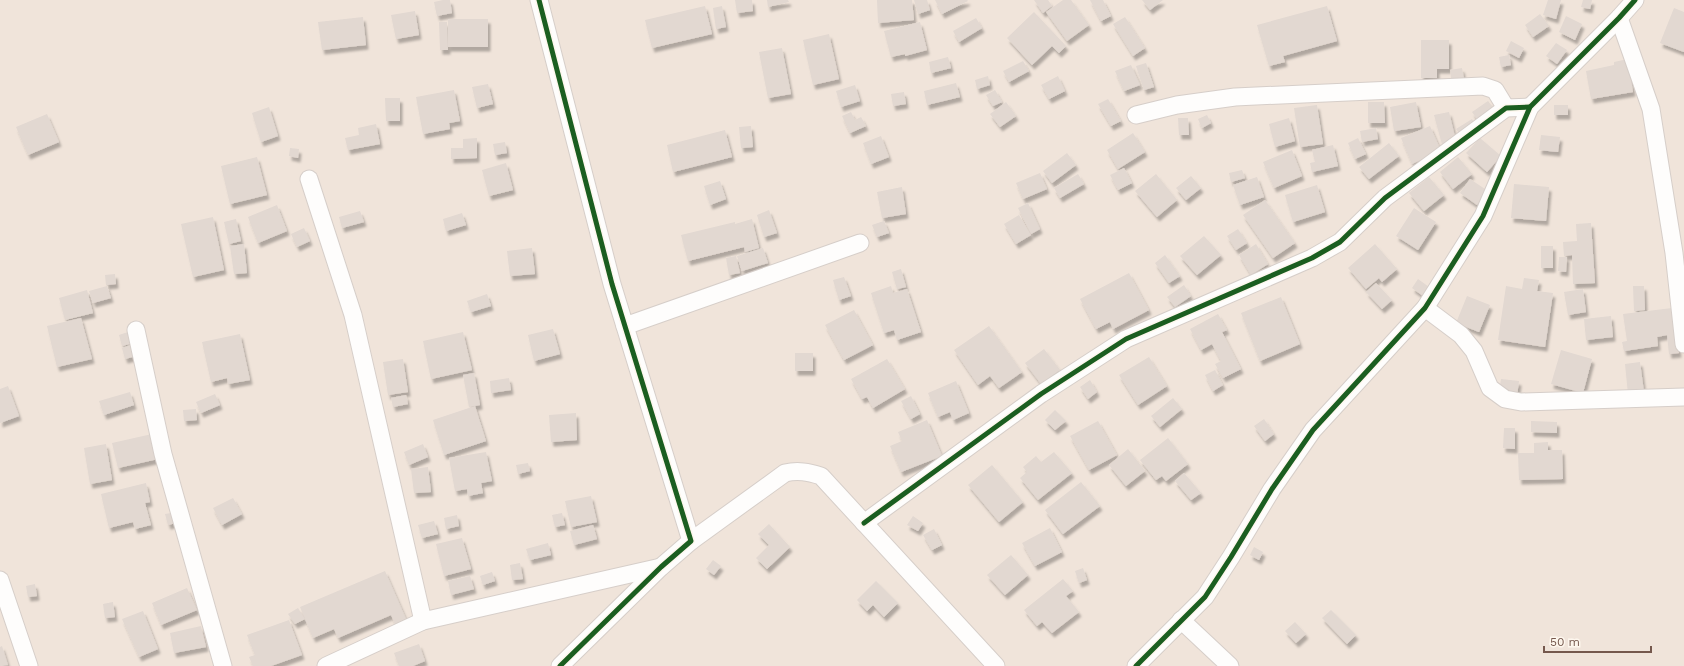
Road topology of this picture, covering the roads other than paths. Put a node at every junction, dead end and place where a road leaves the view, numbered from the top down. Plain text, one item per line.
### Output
1 (539, 0) edge
2 (1635, 0) edge
3 (1619, 18) junction
4 (1530, 107) junction
5 (1506, 108) junction
6 (1136, 115) dead end
7 (309, 178) dead end
8 (860, 243) dead end
9 (1679, 251) edge
10 (1425, 308) junction
11 (625, 326) junction
12 (136, 330) dead end
13 (1684, 344) edge
14 (1684, 397) edge
15 (864, 523) junction
16 (691, 541) junction
17 (661, 567) junction
18 (0, 580) edge
19 (1181, 620) junction
20 (423, 621) junction
21 (29, 666) edge
22 (223, 666) edge
23 (326, 666) edge
24 (560, 666) edge
25 (996, 666) edge
26 (1136, 666) edge
27 (1230, 666) edge

1 - 11 street
2 - 3 street
3 - 4 street
3 - 9 street
4 - 5 street
4 - 10 street
5 - 6 street
5 - 15 street
7 - 20 street
8 - 11 street
9 - 13 street
10 - 14 street
10 - 19 street
11 - 16 street
12 - 22 street
15 - 16 street
15 - 25 street
16 - 17 street
17 - 20 street
17 - 24 street
18 - 21 street
19 - 26 street
19 - 27 street
20 - 23 street

